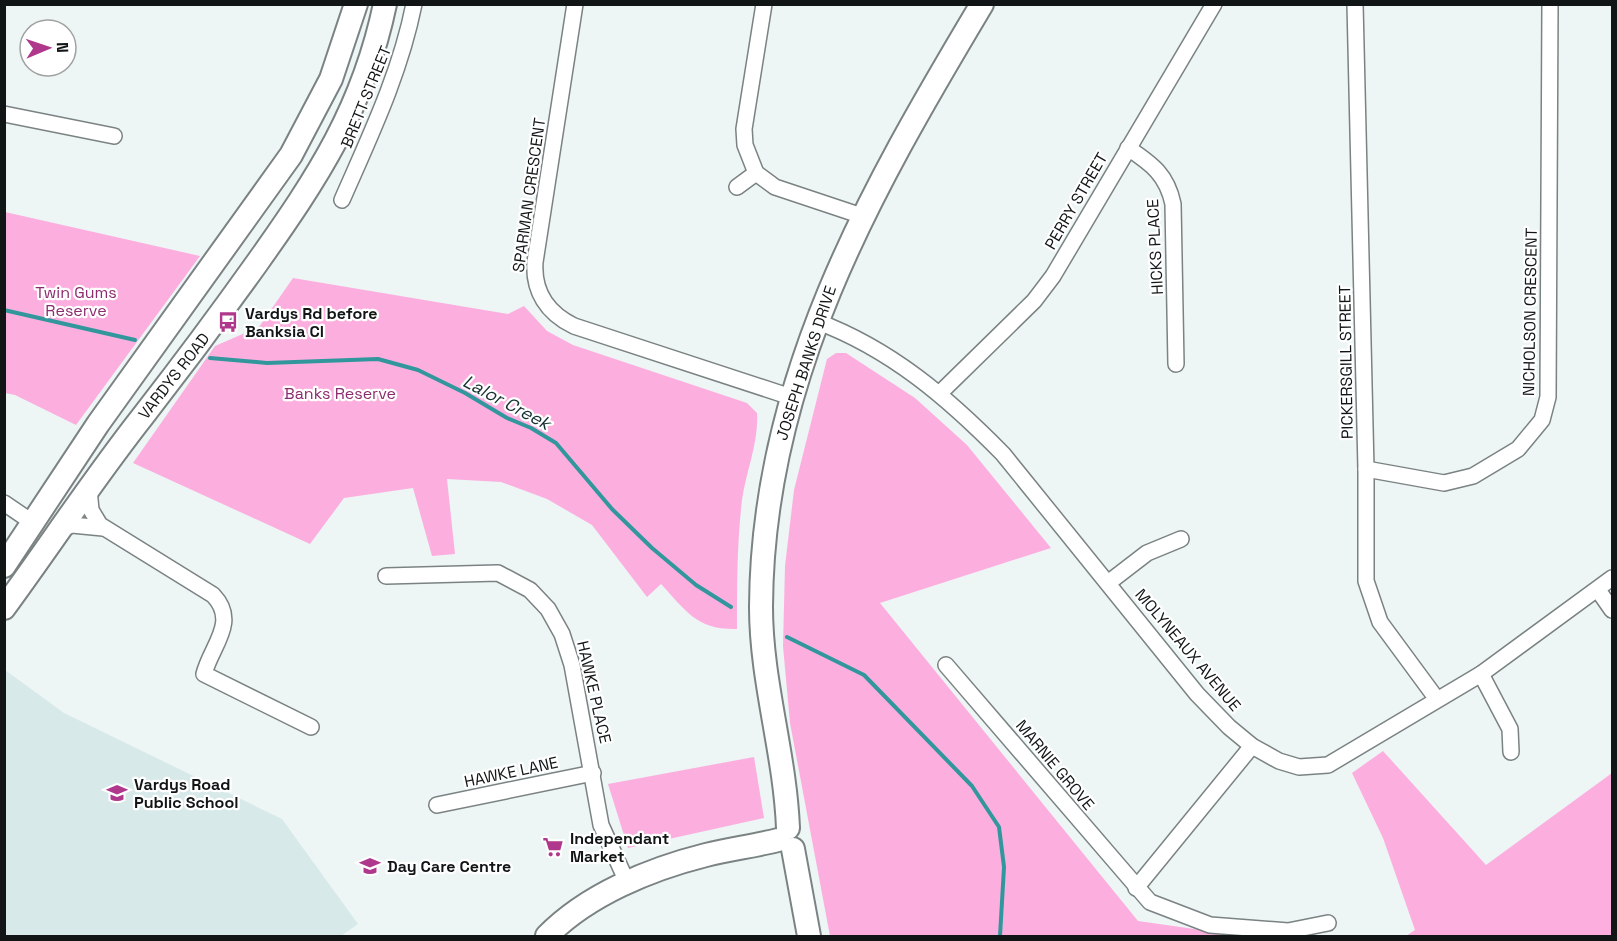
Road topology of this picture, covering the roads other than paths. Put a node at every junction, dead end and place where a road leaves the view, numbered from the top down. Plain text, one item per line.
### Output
1 (356, 4) edge
2 (385, 4) edge
3 (414, 4) edge
4 (575, 4) edge
5 (764, 4) edge
6 (982, 4) edge
7 (1214, 4) edge
8 (1355, 4) edge
9 (1550, 4) edge
10 (4, 114) edge
11 (114, 136) dead end
12 (1128, 148) junction
13 (756, 173) junction
14 (737, 187) dead end
15 (342, 201) dead end
16 (862, 216) junction
17 (816, 321) junction
18 (1176, 364) dead end
19 (173, 379) junction
20 (940, 393) junction
21 (791, 398) junction
22 (98, 424) junction
23 (1366, 469) junction
24 (89, 489) junction
25 (4, 503) edge
26 (32, 522) junction
27 (103, 528) junction
28 (61, 529) junction
29 (1181, 539) dead end
30 (4, 567) edge
31 (386, 576) dead end
32 (1612, 578) edge
33 (1108, 583) junction
34 (1598, 590) junction
35 (4, 608) edge
36 (1612, 610) edge
37 (946, 665) dead end
38 (1481, 674) junction
39 (1436, 698) junction
40 (311, 727) dead end
41 (1252, 746) junction
42 (1510, 752) dead end
43 (593, 773) junction
44 (437, 806) dead end
45 (786, 839) junction
46 (627, 882) junction
47 (1136, 888) junction
48 (1328, 924) dead end
49 (547, 936) edge
50 (809, 936) edge

1 - 22 main road, VARDYS ROAD
2 - 19 main road, VARDYS ROAD
3 - 15 street, BRETT STREET
4 - 21 street, SPARMAN CRESCENT
5 - 13 street
6 - 16 main road, JOSEPH BANKS DRIVE
7 - 12 street, PERRY STREET
8 - 23 street, PICKERSGILL STREET
9 - 23 street, NICHOLSON CRESCENT
10 - 11 street
12 - 18 street, HICKS PLACE
12 - 20 street, PERRY STREET
13 - 14 street
13 - 16 street
16 - 17 main road, JOSEPH BANKS DRIVE
17 - 20 street, MOLYNEAUX AVENUE
17 - 21 main road, JOSEPH BANKS DRIVE
19 - 22 main road
19 - 24 main road, VARDYS ROAD
20 - 33 street, MOLYNEAUX AVENUE
21 - 45 main road, JOSEPH BANKS DRIVE
22 - 26 main road, VARDYS ROAD
23 - 39 street, PICKERSGILL STREET
24 - 27 street
24 - 28 main road, VARDYS ROAD
25 - 26 street
26 - 30 main road, VARDYS ROAD
27 - 28 street
27 - 40 street
28 - 35 main road, VARDYS ROAD
29 - 33 street
31 - 43 street, HAWKE PLACE
32 - 34 street, MOLYNEAUX AVENUE
33 - 41 street, MOLYNEAUX AVENUE
34 - 36 street
34 - 38 street, MOLYNEAUX AVENUE
37 - 47 street, MARNIE GROVE
38 - 39 street, MOLYNEAUX AVENUE
38 - 42 street
39 - 41 street, MOLYNEAUX AVENUE
41 - 47 street
43 - 44 street, HAWKE LANE
43 - 46 street, HAWKE PLACE
45 - 46 main road
45 - 50 main road, JOSEPH BANKS DRIVE
46 - 49 main road
47 - 48 street, MARNIE GROVE

